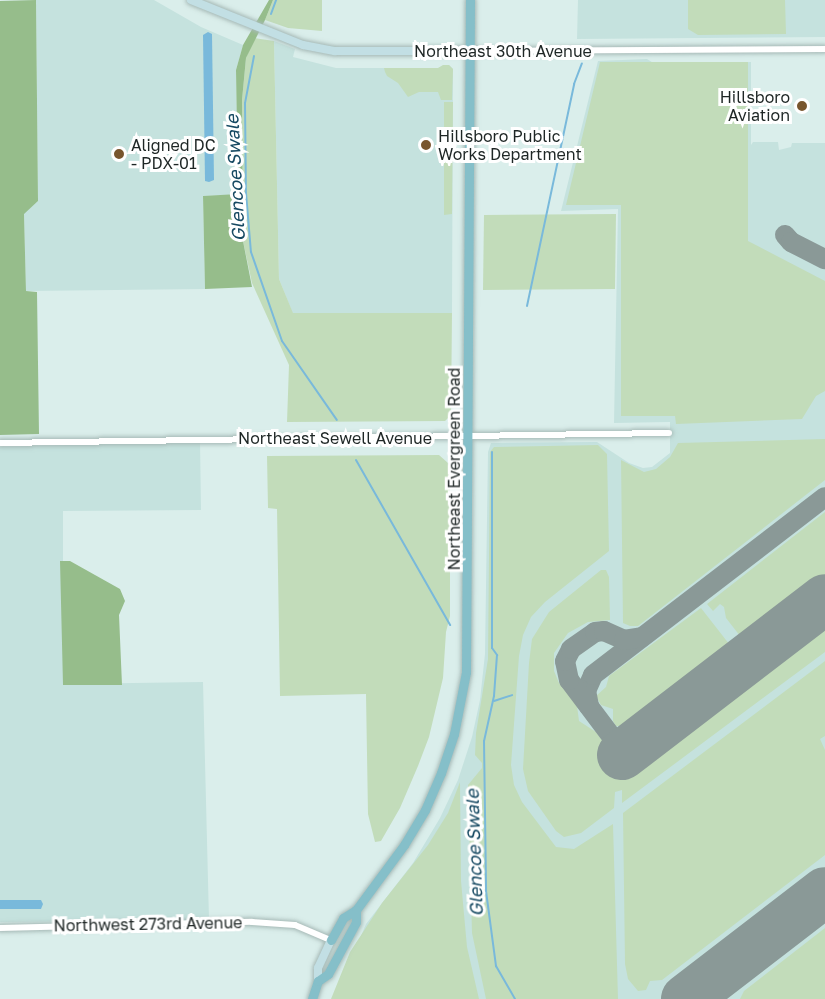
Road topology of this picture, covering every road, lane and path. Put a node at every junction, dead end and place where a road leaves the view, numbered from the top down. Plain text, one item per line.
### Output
1 (191, 0) edge
2 (470, 0) edge
3 (825, 49) edge
4 (469, 51) junction
5 (669, 433) dead end
6 (469, 436) junction
7 (0, 443) edge
8 (356, 910) junction
9 (0, 928) edge
10 (331, 940) junction
11 (318, 981) junction
12 (312, 999) edge

1 - 4 street, Northeast 30th Avenue
2 - 4 main road, Northeast Evergreen Road
3 - 4 street, Northeast 30th Avenue
4 - 6 main road, Northeast Evergreen Road
5 - 6 street, Northeast Sewell Avenue
6 - 7 street, Northeast Sewell Avenue
6 - 8 main road, Northeast Evergreen Road
8 - 10 main road, Northeast Evergreen Road
8 - 11 main road, Northeast Evergreen Road
9 - 10 street, Northwest 273rd Avenue
10 - 11 street, Northeast Evergreen Road
11 - 12 main road, Northeast Evergreen Road

